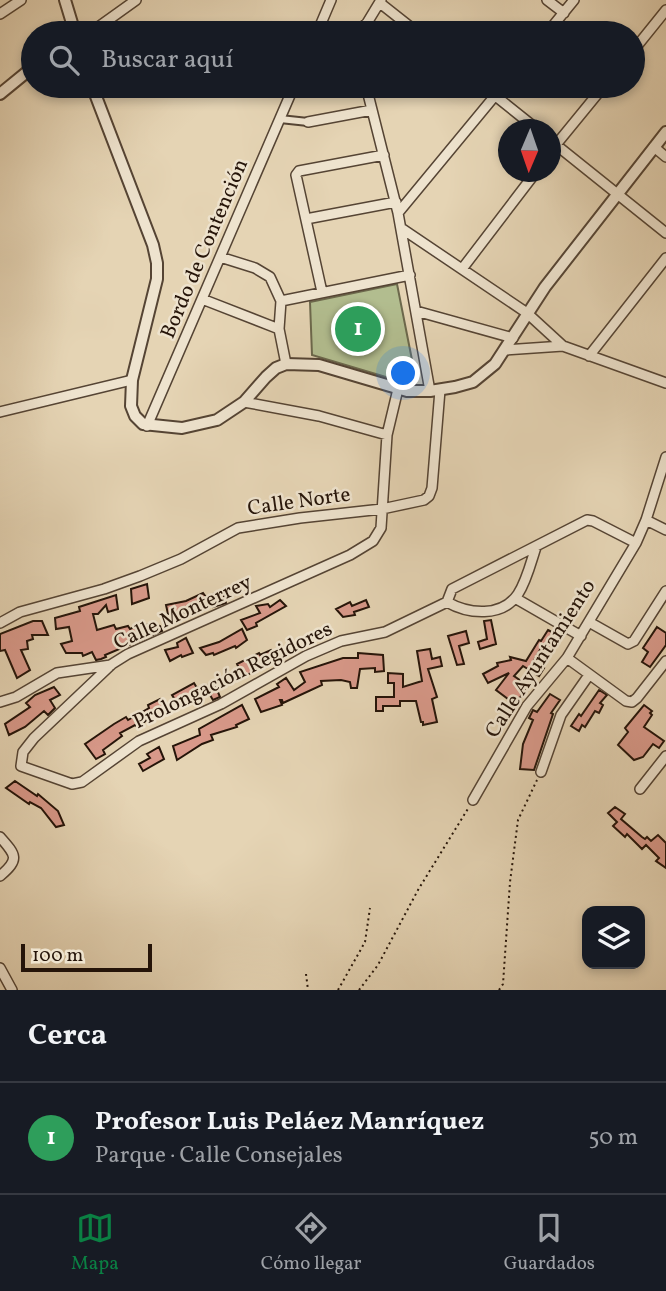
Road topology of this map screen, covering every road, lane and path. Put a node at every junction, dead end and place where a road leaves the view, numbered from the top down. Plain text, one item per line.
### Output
1 (21, 0) edge
2 (65, 0) edge
3 (136, 0) edge
4 (331, 0) edge
5 (547, 0) edge
6 (574, 0) edge
7 (381, 1) edge
8 (666, 10) edge
9 (564, 13) junction
10 (0, 14) edge
11 (71, 21) edge
12 (107, 21) edge
13 (322, 21) edge
14 (367, 21) edge
15 (404, 21) edge
16 (557, 21) edge
17 (645, 36) edge
18 (21, 77) edge
19 (0, 94) edge
20 (97, 98) edge
21 (289, 98) edge
22 (369, 98) edge
23 (493, 98) edge
24 (498, 98) edge
25 (594, 98) edge
26 (372, 110) junction
27 (280, 119) junction
28 (524, 119) edge
29 (308, 122) joint
30 (666, 132) edge
31 (561, 136) edge
32 (654, 147) junction
33 (561, 153) edge
34 (384, 155) junction
35 (666, 157) edge
36 (528, 182) edge
37 (617, 193) junction
38 (396, 202) junction
39 (398, 213) junction
40 (306, 219) junction
41 (401, 228) junction
42 (666, 233) edge
43 (220, 257) junction
44 (666, 258) edge
45 (462, 269) junction
46 (410, 275) junction
47 (322, 292) junction
48 (202, 299) junction
49 (281, 301) junction
50 (416, 311) junction
51 (527, 313) junction
52 (279, 329) junction
53 (513, 338) junction
54 (562, 346) junction
55 (506, 350) junction
56 (589, 356) junction
57 (286, 364) junction
58 (132, 380) junction
59 (666, 382) edge
60 (398, 389) junction
61 (435, 391) junction
62 (244, 402) junction
63 (0, 412) edge
64 (147, 426) junction
65 (387, 435) junction
66 (666, 457) edge
67 (382, 509) junction
68 (646, 520) junction
69 (666, 530) edge
70 (636, 543) junction
71 (536, 547) junction
72 (666, 591) edge
73 (515, 598) junction
74 (447, 602) junction
75 (589, 622) junction
76 (0, 623) edge
77 (581, 636) junction
78 (568, 658) junction
79 (666, 661) edge
80 (112, 664) junction
81 (589, 675) junction
82 (0, 702) edge
83 (666, 756) edge
84 (541, 772) joint
85 (72, 784) joint
86 (640, 789) dead end
87 (473, 800) joint
88 (0, 837) edge
89 (0, 876) edge
90 (370, 908) dead end
91 (0, 968) edge
92 (306, 974) dead end
93 (502, 984) junction
94 (12, 990) edge
95 (308, 990) edge
96 (338, 990) edge
97 (359, 990) edge
98 (499, 990) edge
99 (505, 990) edge

1 - 10 street
2 - 11 street
3 - 12 street
4 - 13 street
5 - 9 street
6 - 9 street
7 - 14 street
7 - 15 street
8 - 17 street
9 - 16 street
18 - 19 street
20 - 58 street
21 - 27 street, Bordo de Contención
22 - 26 street
23 - 39 street
24 - 28 street
25 - 31 street
26 - 29 street
26 - 34 street
27 - 29 street
27 - 43 street, Bordo de Contención
30 - 32 street
32 - 35 street
32 - 37 street
33 - 37 street
34 - 38 street
34 - 40 street
36 - 45 street
37 - 42 street
37 - 51 street
38 - 39 street
38 - 40 street
39 - 41 street
40 - 47 street
41 - 45 street
41 - 46 street
43 - 48 street, Bordo de Contención
43 - 49 street
44 - 56 street
45 - 51 street
46 - 47 street
46 - 50 street
47 - 49 street
48 - 52 street
48 - 64 street, Bordo de Contención
49 - 52 street
50 - 53 street
50 - 61 street
51 - 53 street
51 - 54 street
52 - 57 street
53 - 55 street
54 - 55 street
54 - 56 street
55 - 61 street
56 - 59 street
57 - 60 street
57 - 62 street
58 - 63 street
58 - 64 street
60 - 61 street
60 - 65 street, Calle Monterrey
61 - 67 street, Calle Norte
62 - 64 street
62 - 65 street
65 - 67 street, Calle Monterrey
66 - 68 street, Calle Ayuntamiento
67 - 76 street, Calle Norte
67 - 80 street, Calle Monterrey
68 - 69 street
68 - 70 street, Calle Ayuntamiento
70 - 71 street, Prolongación Regidores
70 - 75 street, Calle Ayuntamiento
71 - 73 street
71 - 74 street, Prolongación Regidores
72 - 75 street
73 - 74 street
73 - 77 street
74 - 85 street, Prolongación Regidores
75 - 77 street, Calle Ayuntamiento
77 - 78 street, Calle Ayuntamiento
78 - 81 street
78 - 87 street, Calle Ayuntamiento
79 - 81 street
80 - 82 street
80 - 85 street, Calle Monterrey
81 - 84 street
83 - 86 street
84 - 93 path
87 - 97 path
88 - 89 street
90 - 96 path
91 - 94 street
92 - 95 path
93 - 98 path
93 - 99 path

